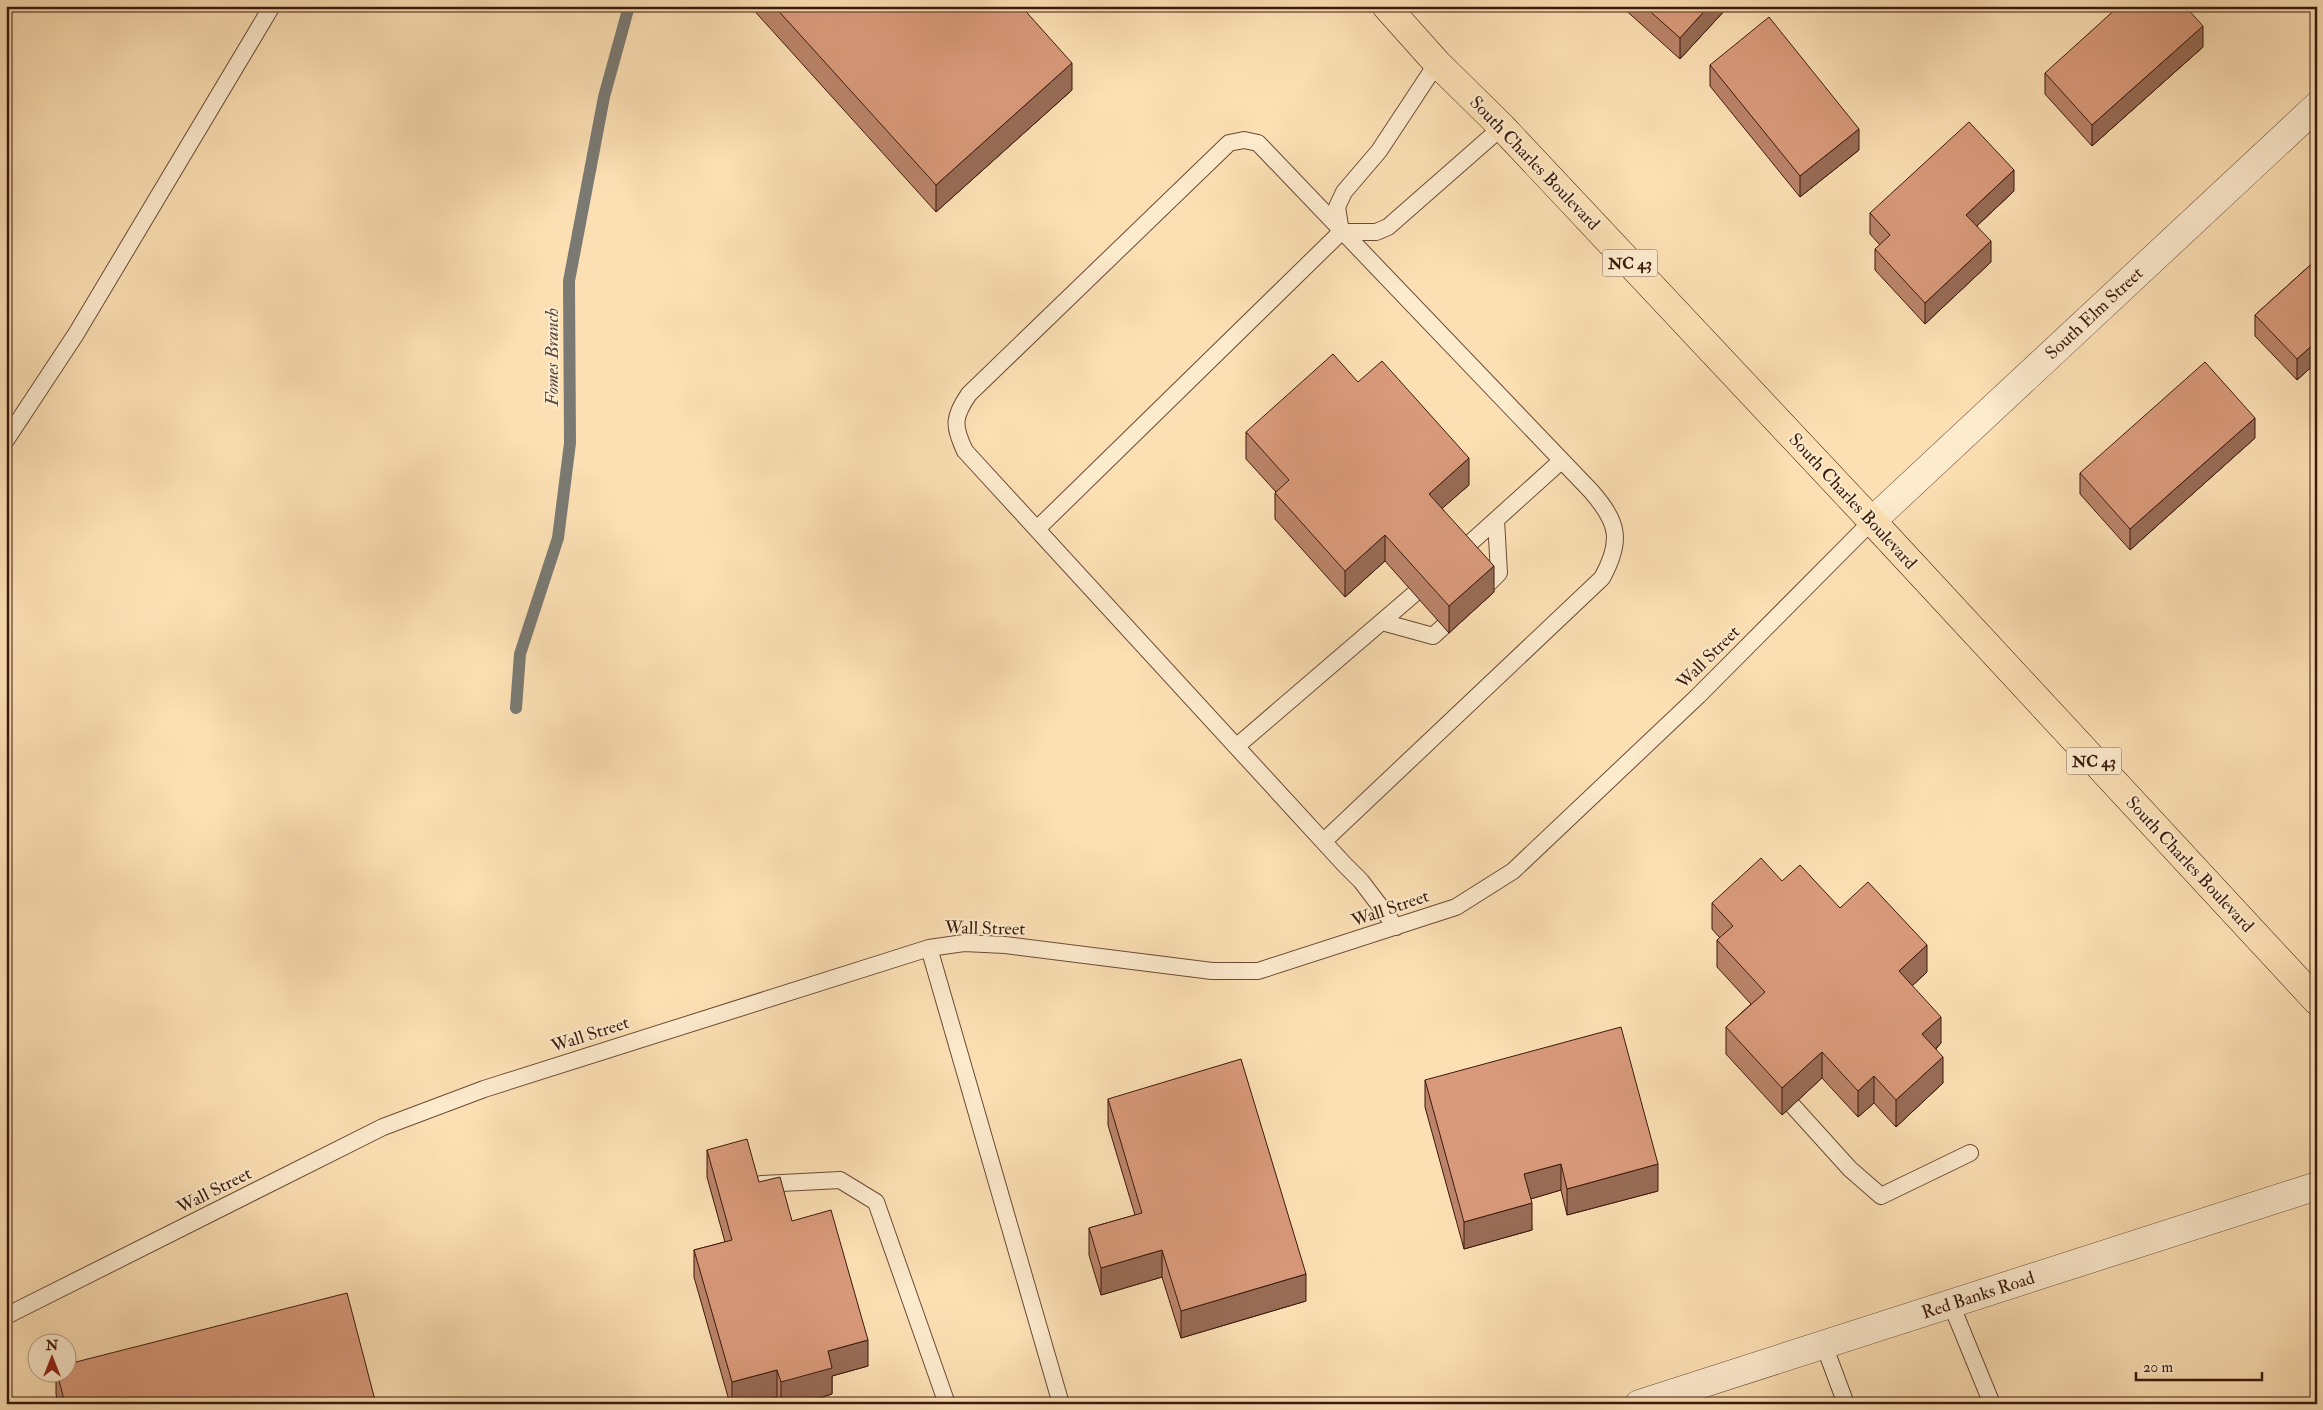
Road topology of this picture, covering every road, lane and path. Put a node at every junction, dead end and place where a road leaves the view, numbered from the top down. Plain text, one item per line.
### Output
1 (272, 6) edge
2 (1386, 6) edge
3 (1437, 63) junction
4 (2317, 106) edge
5 (1502, 127) junction
6 (1341, 232) junction
7 (6, 440) edge
8 (1561, 461) junction
9 (1496, 520) junction
10 (1872, 521) junction
11 (1037, 529) junction
12 (1458, 554) edge
13 (1487, 585) edge
14 (1414, 594) edge
15 (1382, 622) junction
16 (1444, 626) edge
17 (1237, 746) junction
18 (1324, 841) junction
19 (1396, 926) junction
20 (929, 948) junction
21 (2317, 1001) edge
22 (1793, 1106) edge
23 (1970, 1153) dead end
24 (752, 1184) edge
25 (2317, 1186) edge
26 (1951, 1304) junction
27 (6, 1316) edge
28 (1824, 1345) junction
29 (947, 1404) edge
30 (1061, 1404) edge
31 (1639, 1404) edge
32 (1846, 1404) edge
33 (1992, 1404) edge

1 - 7 lane
2 - 3 main road, South Charles Boulevard / NC 43
3 - 5 main road, South Charles Boulevard / NC 43
3 - 6 lane
4 - 10 street, South Elm Street
5 - 6 lane
5 - 10 main road, South Charles Boulevard / NC 43
6 - 8 lane
6 - 11 lane
6 - 11 lane
8 - 9 lane
8 - 18 lane
9 - 12 lane
9 - 13 lane
10 - 19 lane, Wall Street
10 - 21 main road, South Charles Boulevard / NC 43
11 - 17 lane
14 - 15 lane
15 - 16 lane
15 - 17 lane
17 - 18 lane
18 - 19 lane
19 - 20 lane, Wall Street
20 - 27 lane, Wall Street
20 - 30 lane
22 - 23 lane
24 - 29 lane
25 - 26 street, Red Banks Road
26 - 28 street, Red Banks Road
26 - 33 lane
28 - 31 street, Red Banks Road
28 - 32 lane

